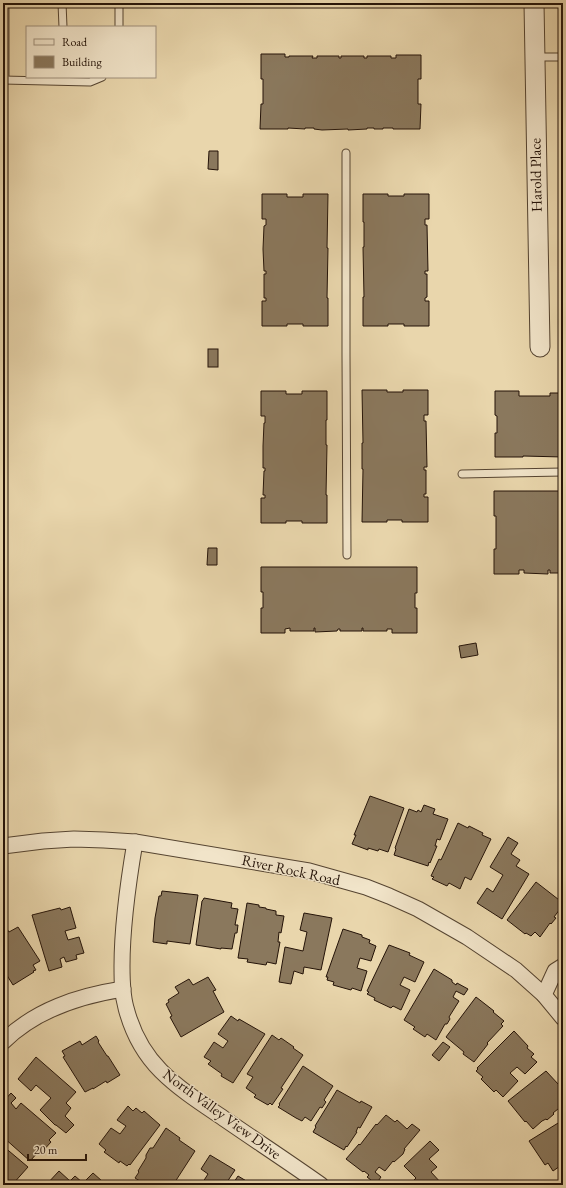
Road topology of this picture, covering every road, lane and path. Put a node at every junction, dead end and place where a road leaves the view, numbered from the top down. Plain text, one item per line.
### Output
1 (6, 3) edge
2 (62, 3) edge
3 (119, 3) edge
4 (534, 3) edge
5 (62, 26) edge
6 (119, 26) edge
7 (534, 57) junction
8 (563, 57) edge
9 (100, 78) edge
10 (63, 79) edge
11 (4, 80) edge
12 (346, 154) dead end
13 (540, 347) dead end
14 (563, 472) edge
15 (462, 474) dead end
16 (347, 555) dead end
17 (135, 842) junction
18 (3, 846) edge
19 (563, 966) edge
20 (123, 989) junction
21 (544, 995) junction
22 (563, 1018) edge
23 (3, 1042) edge
24 (322, 1185) edge

1 - 11 lane
2 - 5 lane
3 - 6 lane
4 - 7 street, Harold Place
7 - 8 lane
7 - 13 street, Harold Place
9 - 10 lane
10 - 11 lane
12 - 16 lane
14 - 15 lane
17 - 18 street, River Rock Road
17 - 20 street, North Valley View Drive
17 - 21 street, River Rock Road
19 - 21 street
20 - 23 street
20 - 24 street, North Valley View Drive
21 - 22 street, River Rock Road

